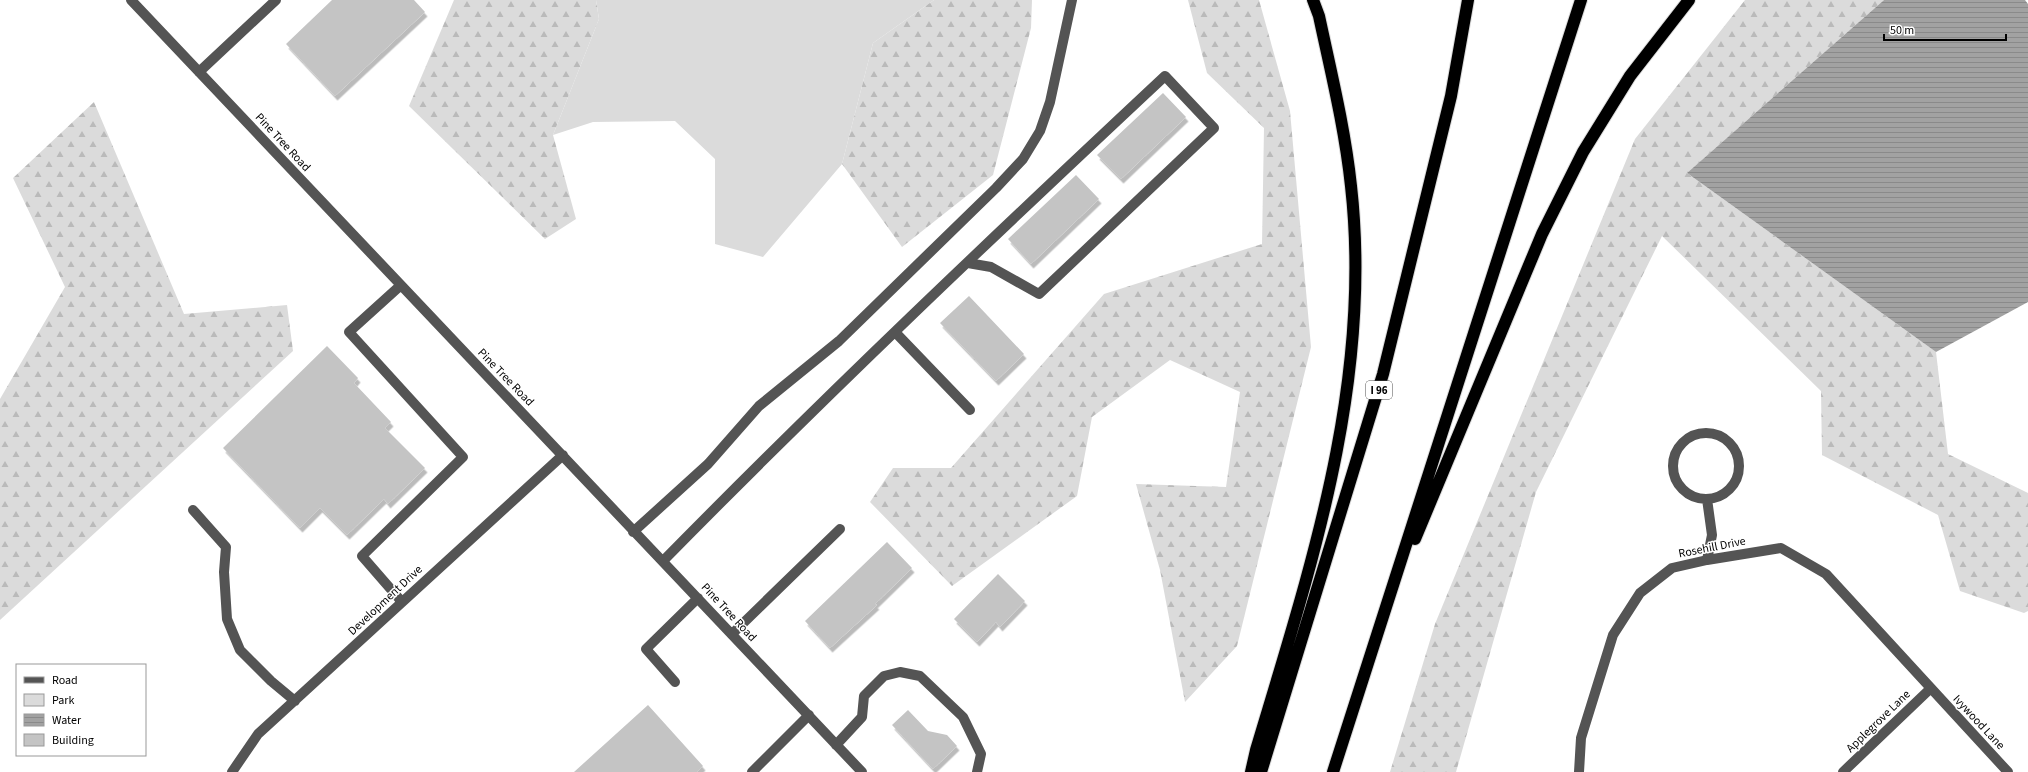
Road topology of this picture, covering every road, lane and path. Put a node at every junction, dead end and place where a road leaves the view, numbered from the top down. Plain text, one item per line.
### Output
1 (131, 0) edge
2 (276, 0) edge
3 (1072, 0) edge
4 (1313, 0) edge
5 (1468, 0) edge
6 (1581, 0) edge
7 (1689, 0) edge
8 (199, 72) junction
9 (968, 263) junction
10 (401, 285) junction
11 (895, 332) junction
12 (970, 410) dead end
13 (562, 455) junction
14 (1707, 499) junction
15 (193, 510) dead end
16 (840, 529) dead end
17 (633, 532) junction
18 (1708, 560) junction
19 (663, 561) junction
20 (698, 598) junction
21 (402, 602) junction
22 (1385, 608) junction
23 (732, 634) junction
24 (675, 682) dead end
25 (1930, 689) junction
26 (295, 702) junction
27 (809, 715) junction
28 (836, 745) junction
29 (758, 770) edge
30 (232, 772) edge
31 (862, 772) edge
32 (977, 772) edge
33 (1251, 772) edge
34 (1260, 772) edge
35 (1333, 772) edge
36 (1579, 772) edge
37 (1843, 772) edge
38 (2008, 772) edge

1 - 8 street, Pine Tree Road
2 - 8 street
3 - 17 street
4 - 33 highway
5 - 34 highway, I 96
6 - 22 highway
7 - 22 highway
8 - 10 street, Pine Tree Road
9 - 9 street
9 - 11 street
10 - 13 street, Pine Tree Road
10 - 21 street
11 - 12 street
11 - 19 street
13 - 17 street, Pine Tree Road
13 - 21 street, Development Drive
14 - 14 street
14 - 18 street
15 - 26 street
16 - 23 street
17 - 19 street, Pine Tree Road
18 - 25 street, Rosehill Drive
18 - 36 street, Rosehill Drive
19 - 20 street, Pine Tree Road
20 - 23 street, Pine Tree Road
20 - 24 street
21 - 26 street, Development Drive
22 - 35 highway
23 - 27 street, Pine Tree Road
25 - 37 street, Applegrove Lane
25 - 38 street, Ivywood Lane
26 - 30 street, Development Drive
27 - 28 street, Pine Tree Road
27 - 29 street
28 - 31 street, Pine Tree Road
28 - 32 street

